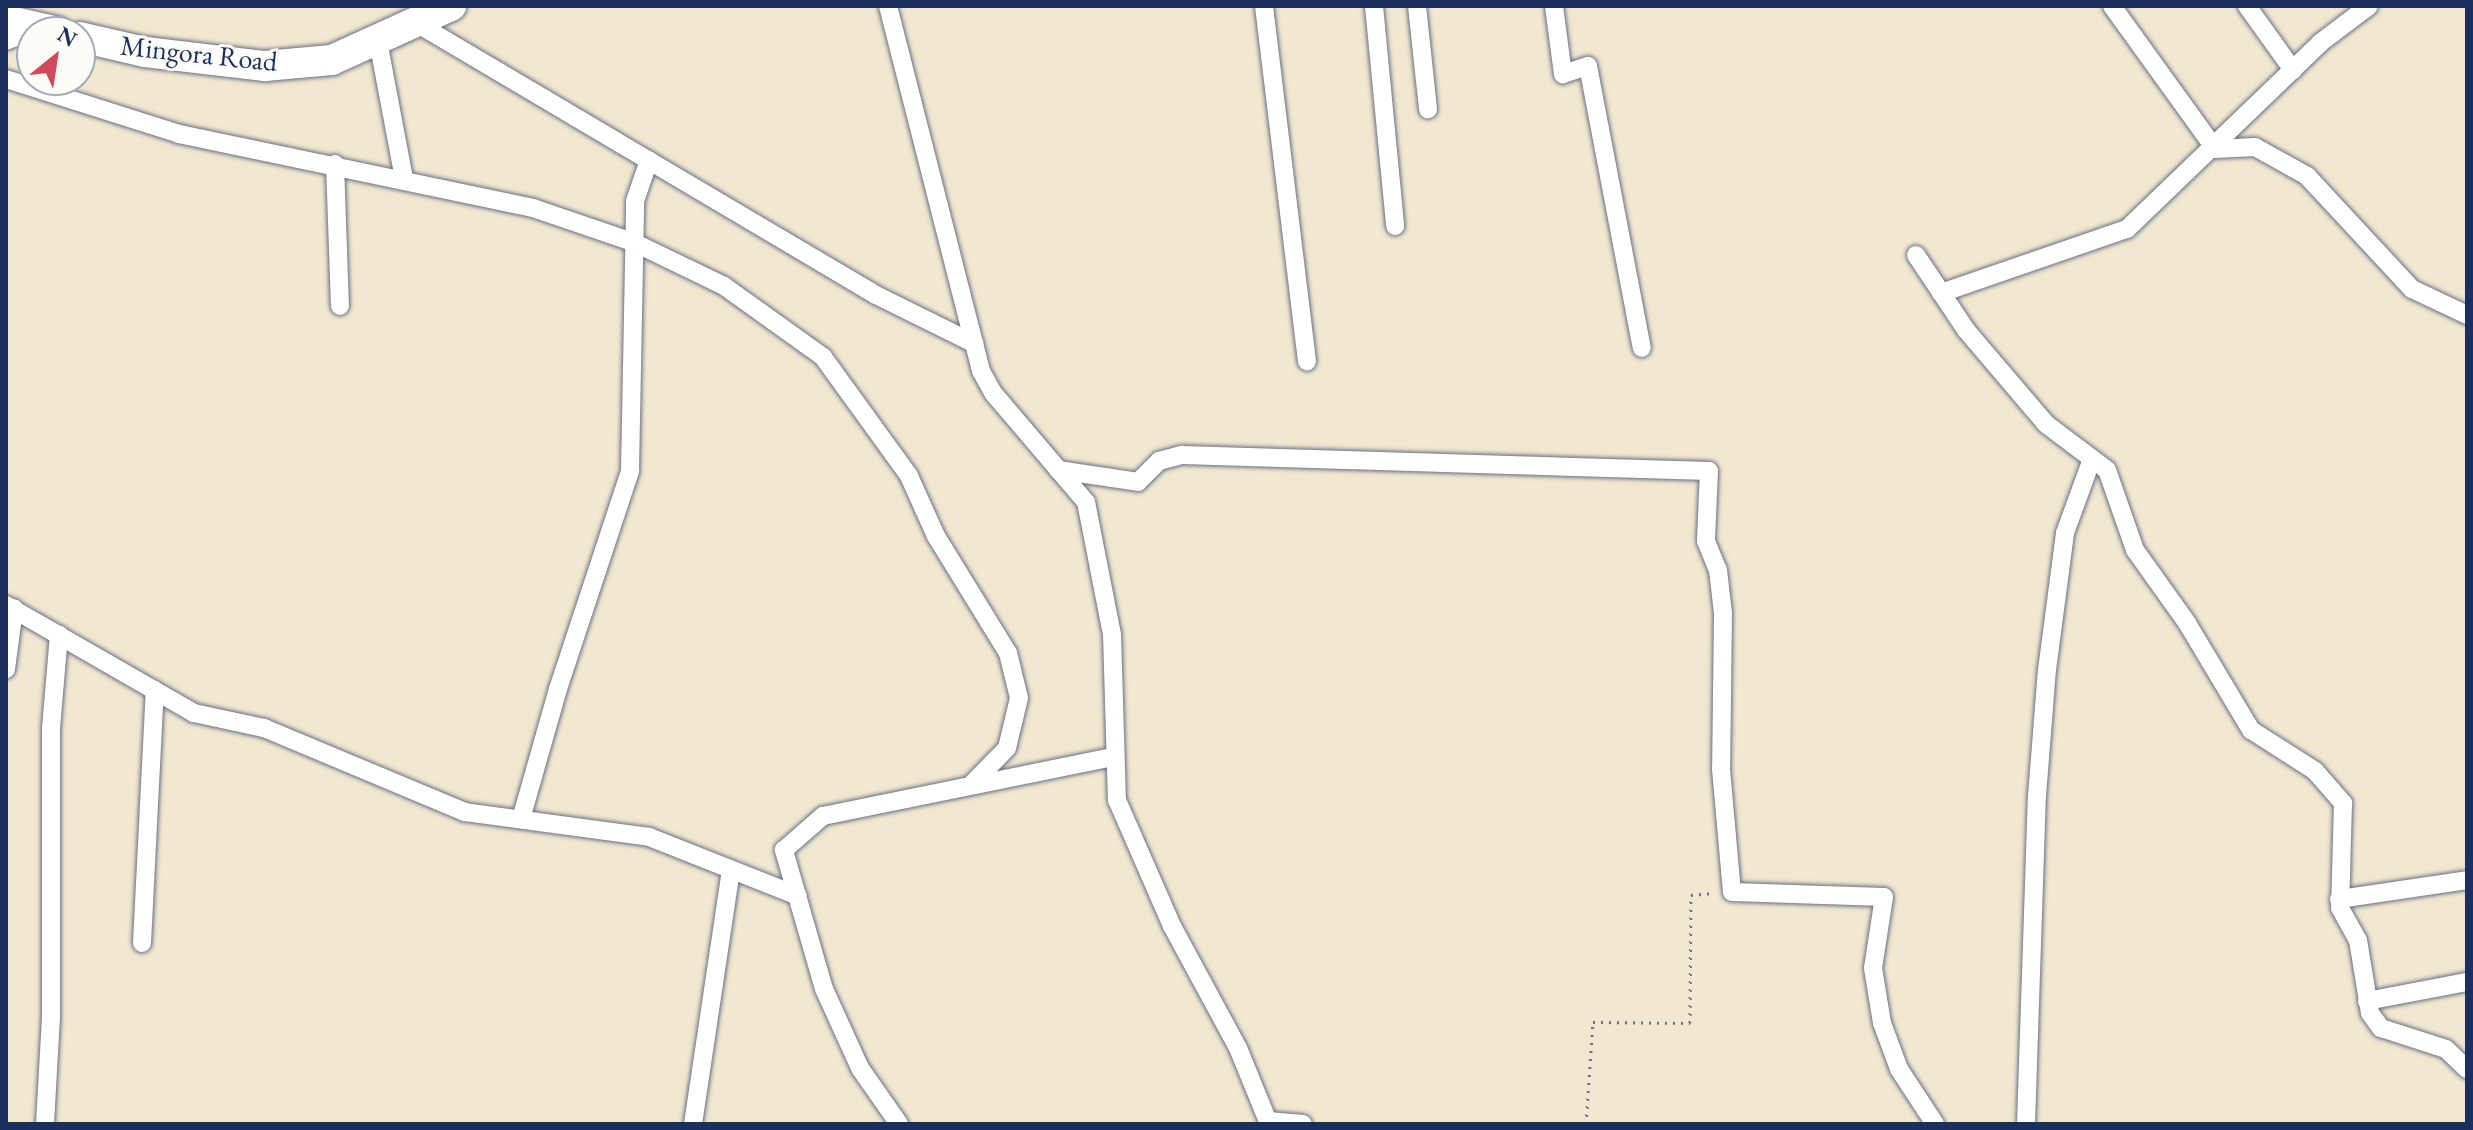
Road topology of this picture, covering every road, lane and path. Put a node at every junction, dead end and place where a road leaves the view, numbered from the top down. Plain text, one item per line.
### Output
1 (451, 6) edge
2 (888, 6) edge
3 (1264, 6) edge
4 (1374, 6) edge
5 (1417, 6) edge
6 (1554, 6) edge
7 (2112, 6) edge
8 (2247, 6) edge
9 (2369, 6) edge
10 (418, 24) junction
11 (96, 41) edge
12 (378, 41) junction
13 (2293, 70) junction
14 (6, 79) edge
15 (1428, 109) dead end
16 (2215, 149) junction
17 (649, 160) junction
18 (335, 164) junction
19 (404, 178) junction
20 (1395, 226) dead end
21 (633, 242) junction
22 (1916, 255) dead end
23 (1941, 293) junction
24 (340, 306) dead end
25 (2467, 315) edge
26 (975, 344) junction
27 (1642, 348) dead end
28 (1307, 361) dead end
29 (2092, 459) junction
30 (1058, 470) junction
31 (10, 607) edge
32 (59, 634) junction
33 (6, 669) edge
34 (155, 690) junction
35 (1113, 757) junction
36 (973, 783) junction
37 (521, 819) junction
38 (731, 871) junction
39 (2467, 880) edge
40 (1732, 892) junction
41 (798, 896) junction
42 (2339, 899) junction
43 (142, 943) dead end
44 (2467, 982) edge
45 (2367, 1001) junction
46 (2467, 1069) edge
47 (1269, 1123) edge
48 (45, 1124) edge
49 (693, 1124) edge
50 (899, 1124) edge
51 (1303, 1124) edge
52 (1586, 1124) edge
53 (1935, 1124) edge
54 (2026, 1124) edge

1 - 10 highway, Mingora Road
2 - 26 street
3 - 28 street
4 - 20 street
5 - 15 street
6 - 27 street
7 - 16 street
8 - 13 street
9 - 13 street
10 - 12 highway, Mingora Road
10 - 17 street
11 - 12 highway, Mingora Road
12 - 19 street
13 - 16 street
14 - 18 street
16 - 23 street
16 - 25 street
17 - 21 street
17 - 26 street
18 - 19 street
18 - 24 street
19 - 21 street
21 - 36 street
21 - 37 street
22 - 23 street
23 - 29 street
26 - 30 street
29 - 42 street
29 - 54 street
30 - 35 street
30 - 40 street
31 - 32 street
31 - 33 street
32 - 34 street
32 - 48 street
34 - 37 street
34 - 43 street
35 - 36 street
35 - 47 street
36 - 41 street
37 - 38 street
38 - 41 street
38 - 49 street
39 - 42 street
40 - 52 path
40 - 53 street
41 - 50 street
42 - 45 street
44 - 45 street
45 - 46 street
47 - 51 street

